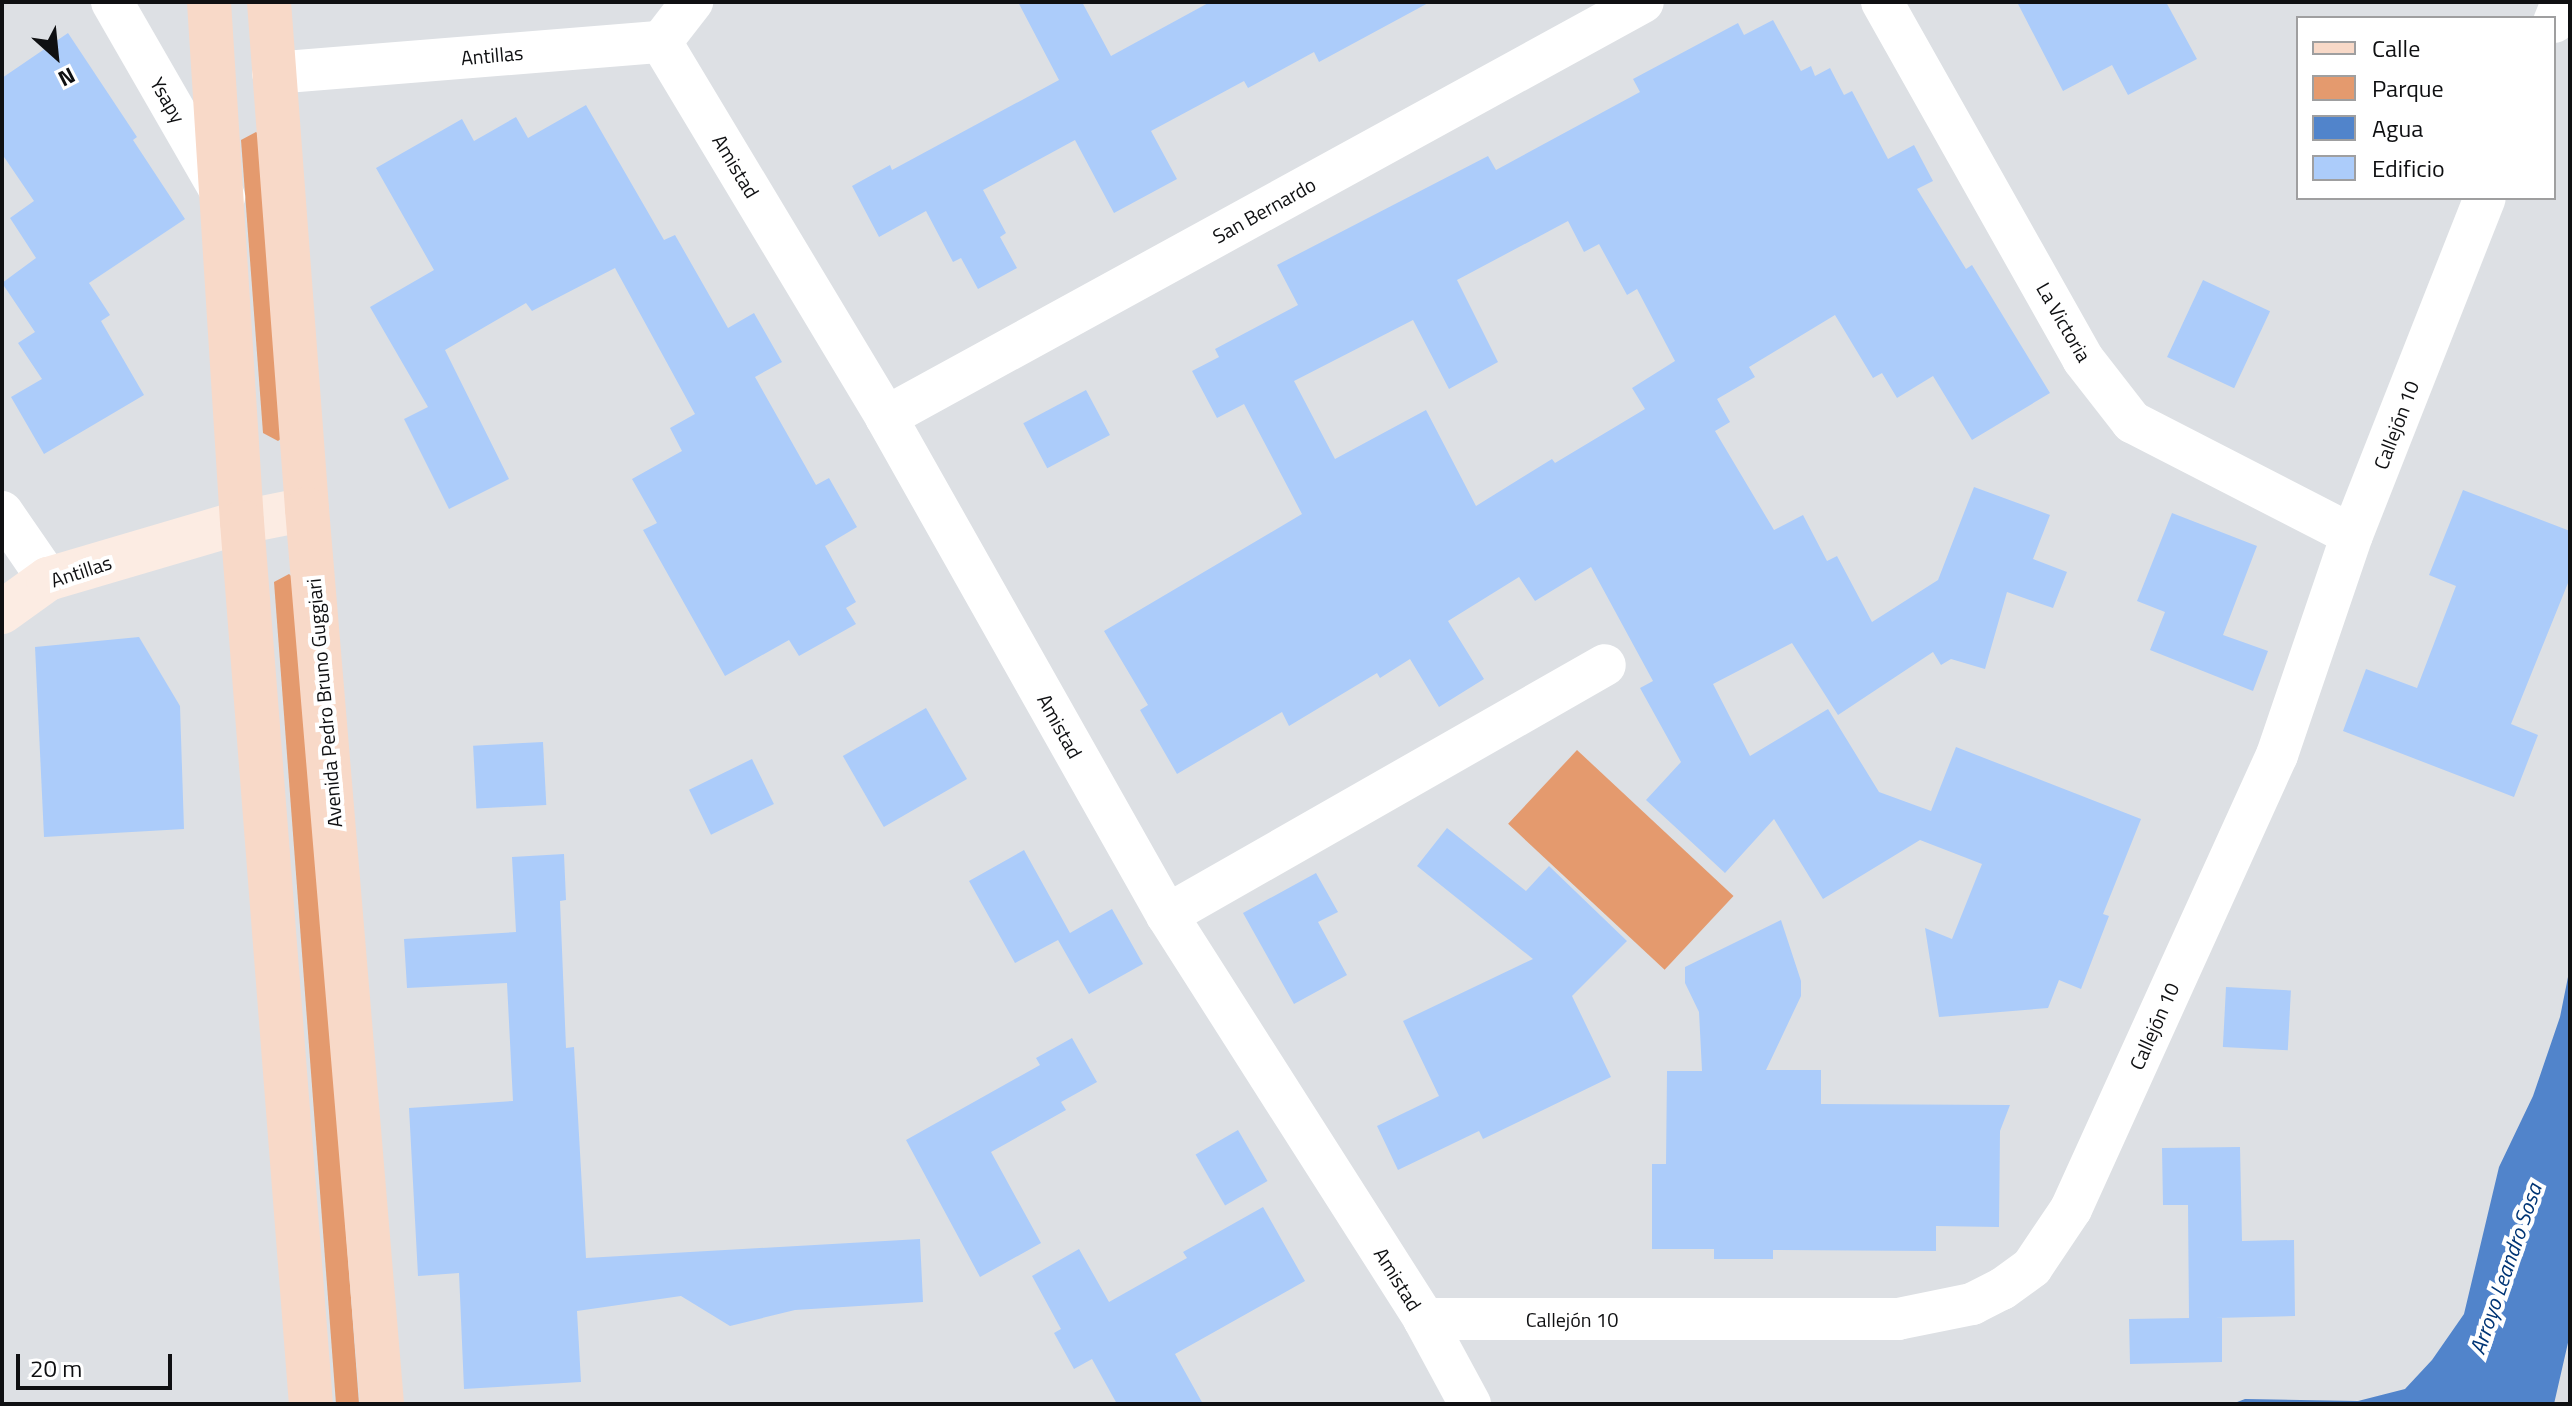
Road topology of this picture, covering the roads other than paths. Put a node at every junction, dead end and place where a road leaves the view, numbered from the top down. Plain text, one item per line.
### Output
1 (112, 2) edge
2 (209, 2) edge
3 (269, 2) edge
4 (692, 2) edge
5 (1643, 2) edge
6 (1882, 2) edge
7 (661, 42) junction
8 (273, 73) junction
9 (224, 197) junction
10 (2484, 200) edge
11 (886, 417) junction
12 (307, 509) junction
13 (2, 512) edge
14 (242, 522) junction
15 (2352, 535) junction
16 (48, 579) junction
17 (2, 612) edge
18 (1605, 665) dead end
19 (1167, 915) junction
20 (1424, 1319) junction
21 (311, 1404) edge
22 (382, 1404) edge
23 (1470, 1404) edge

1 - 9 street, Ysapy
2 - 9 main road
3 - 8 main road, Avenida Pedro Bruno Guggiari
4 - 7 street
5 - 11 street, San Bernardo
6 - 15 street, La Victoria
7 - 8 street, Antillas
7 - 11 street, Amistad
8 - 12 main road, Avenida Pedro Bruno Guggiari
9 - 14 main road
10 - 15 street, Callejón 10
11 - 19 street, Amistad
12 - 14 street, Antillas
12 - 22 main road, Avenida Pedro Bruno Guggiari
13 - 16 street
14 - 16 street, Antillas
14 - 21 main road
15 - 20 street, Callejón 10
16 - 17 street, Antillas
18 - 19 street
19 - 20 street, Amistad
20 - 23 street, Amistad

